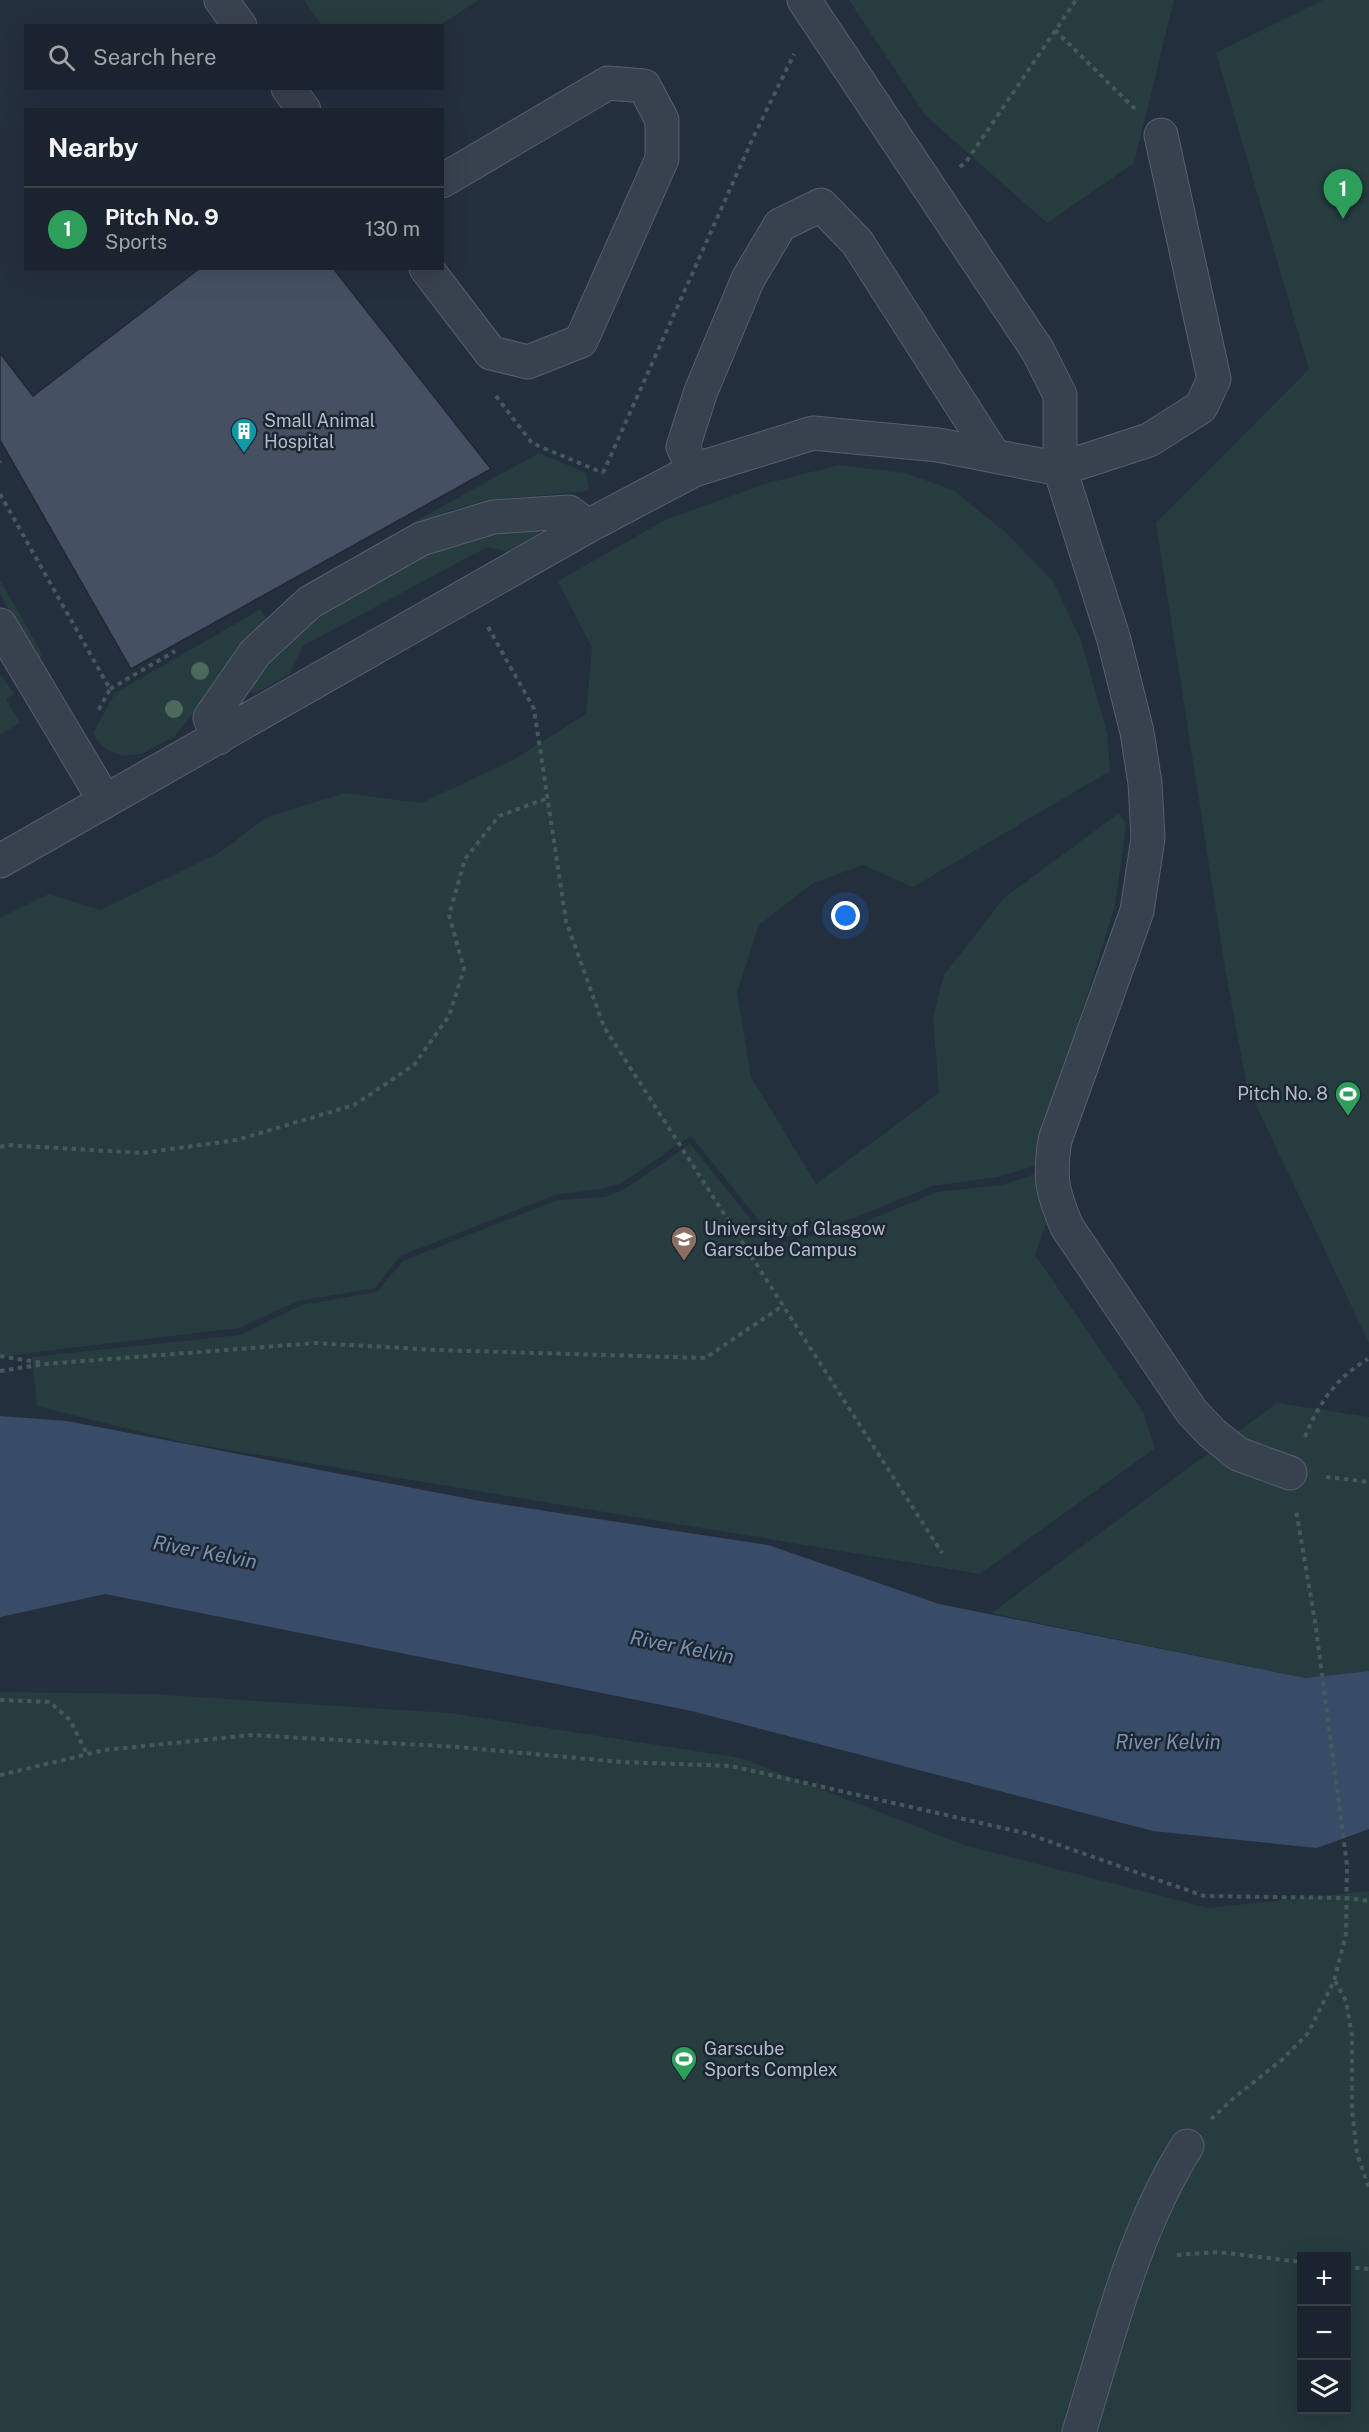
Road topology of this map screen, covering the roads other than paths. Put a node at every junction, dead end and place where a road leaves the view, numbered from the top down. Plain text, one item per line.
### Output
1 (221, 0) edge
2 (804, 0) edge
3 (239, 24) edge
4 (289, 90) edge
5 (303, 108) edge
6 (1161, 135) road end
7 (444, 180) edge
8 (428, 270) edge
9 (994, 456) junction
10 (1060, 469) junction
11 (694, 470) junction
12 (588, 526) junction
13 (0, 625) edge
14 (218, 738) junction
15 (105, 801) junction
16 (0, 861) edge
17 (1290, 1473) road end
18 (1187, 2146) road end
19 (1079, 2432) edge

1 - 3 lane
2 - 10 lane
4 - 5 lane
6 - 10 lane
7 - 8 lane
9 - 10 lane
9 - 11 lane
9 - 11 lane
10 - 17 lane
11 - 12 lane
12 - 14 lane
12 - 14 lane
13 - 15 lane
14 - 15 lane
15 - 16 lane
18 - 19 lane

